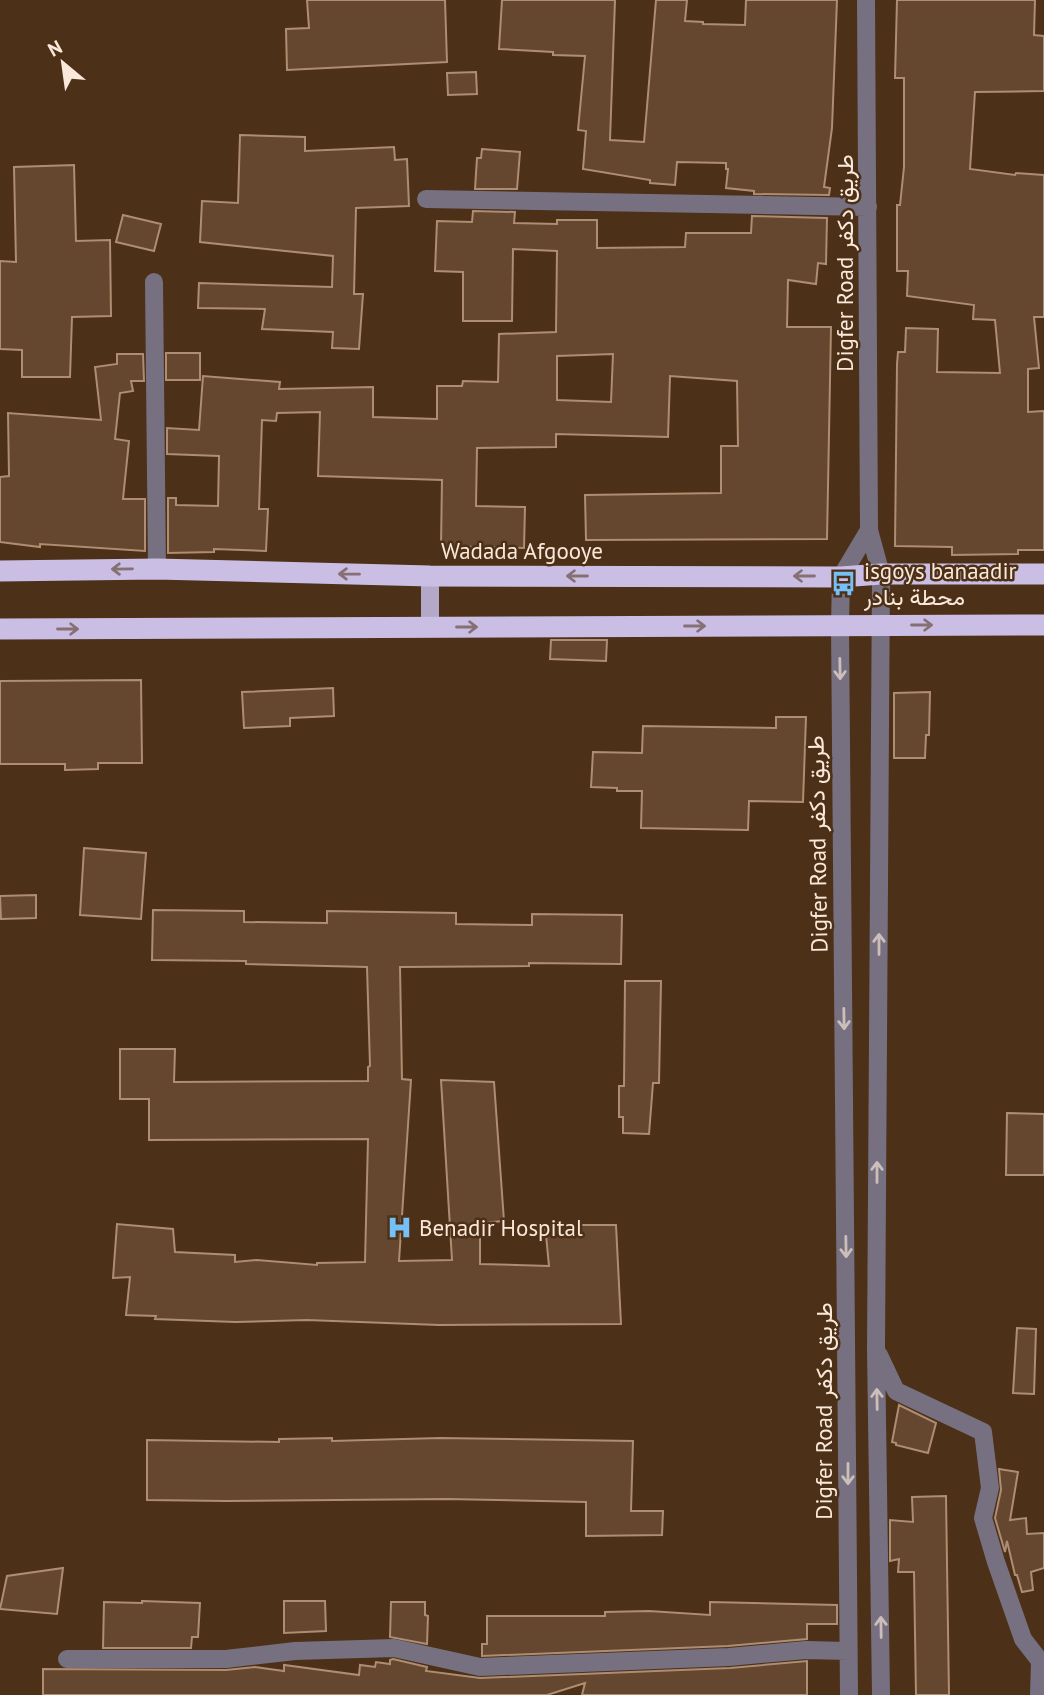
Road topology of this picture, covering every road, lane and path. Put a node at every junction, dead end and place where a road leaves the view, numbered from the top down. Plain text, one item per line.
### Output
1 (866, 0) edge
2 (426, 199) dead end
3 (868, 207) junction
4 (154, 282) dead end
5 (869, 530) junction
6 (157, 569) junction
7 (0, 571) edge
8 (881, 573) junction
9 (1044, 574) edge
10 (430, 576) junction
11 (841, 577) junction
12 (881, 625) junction
13 (1044, 625) edge
14 (840, 626) junction
15 (430, 628) junction
16 (0, 629) edge
17 (876, 1349) junction
18 (848, 1651) junction
19 (67, 1659) dead end
20 (849, 1695) edge
21 (881, 1695) edge
22 (1038, 1695) edge

1 - 3 street, Digfer Road طريق دكفر
2 - 3 street
3 - 5 street, Digfer Road طريق دكفر
4 - 6 street
5 - 8 street
5 - 11 street, Digfer Road طريق دكفر
6 -> 7 highway, Wadada Afgooye
10 -> 6 highway, Wadada Afgooye
8 - 9 highway, Wadada Afgooye
8 - 11 highway, Wadada Afgooye
8 - 12 street
11 -> 10 highway, Wadada Afgooye
10 - 15 main road
11 - 14 street, Digfer Road طريق دكفر
12 -> 13 highway
12 - 14 highway
17 -> 12 street
15 -> 14 highway
14 -> 18 street, Digfer Road طريق دكفر
16 -> 15 highway
21 -> 17 street
17 - 22 street
18 - 19 street
18 - 20 street, Digfer Road طريق دكفر

